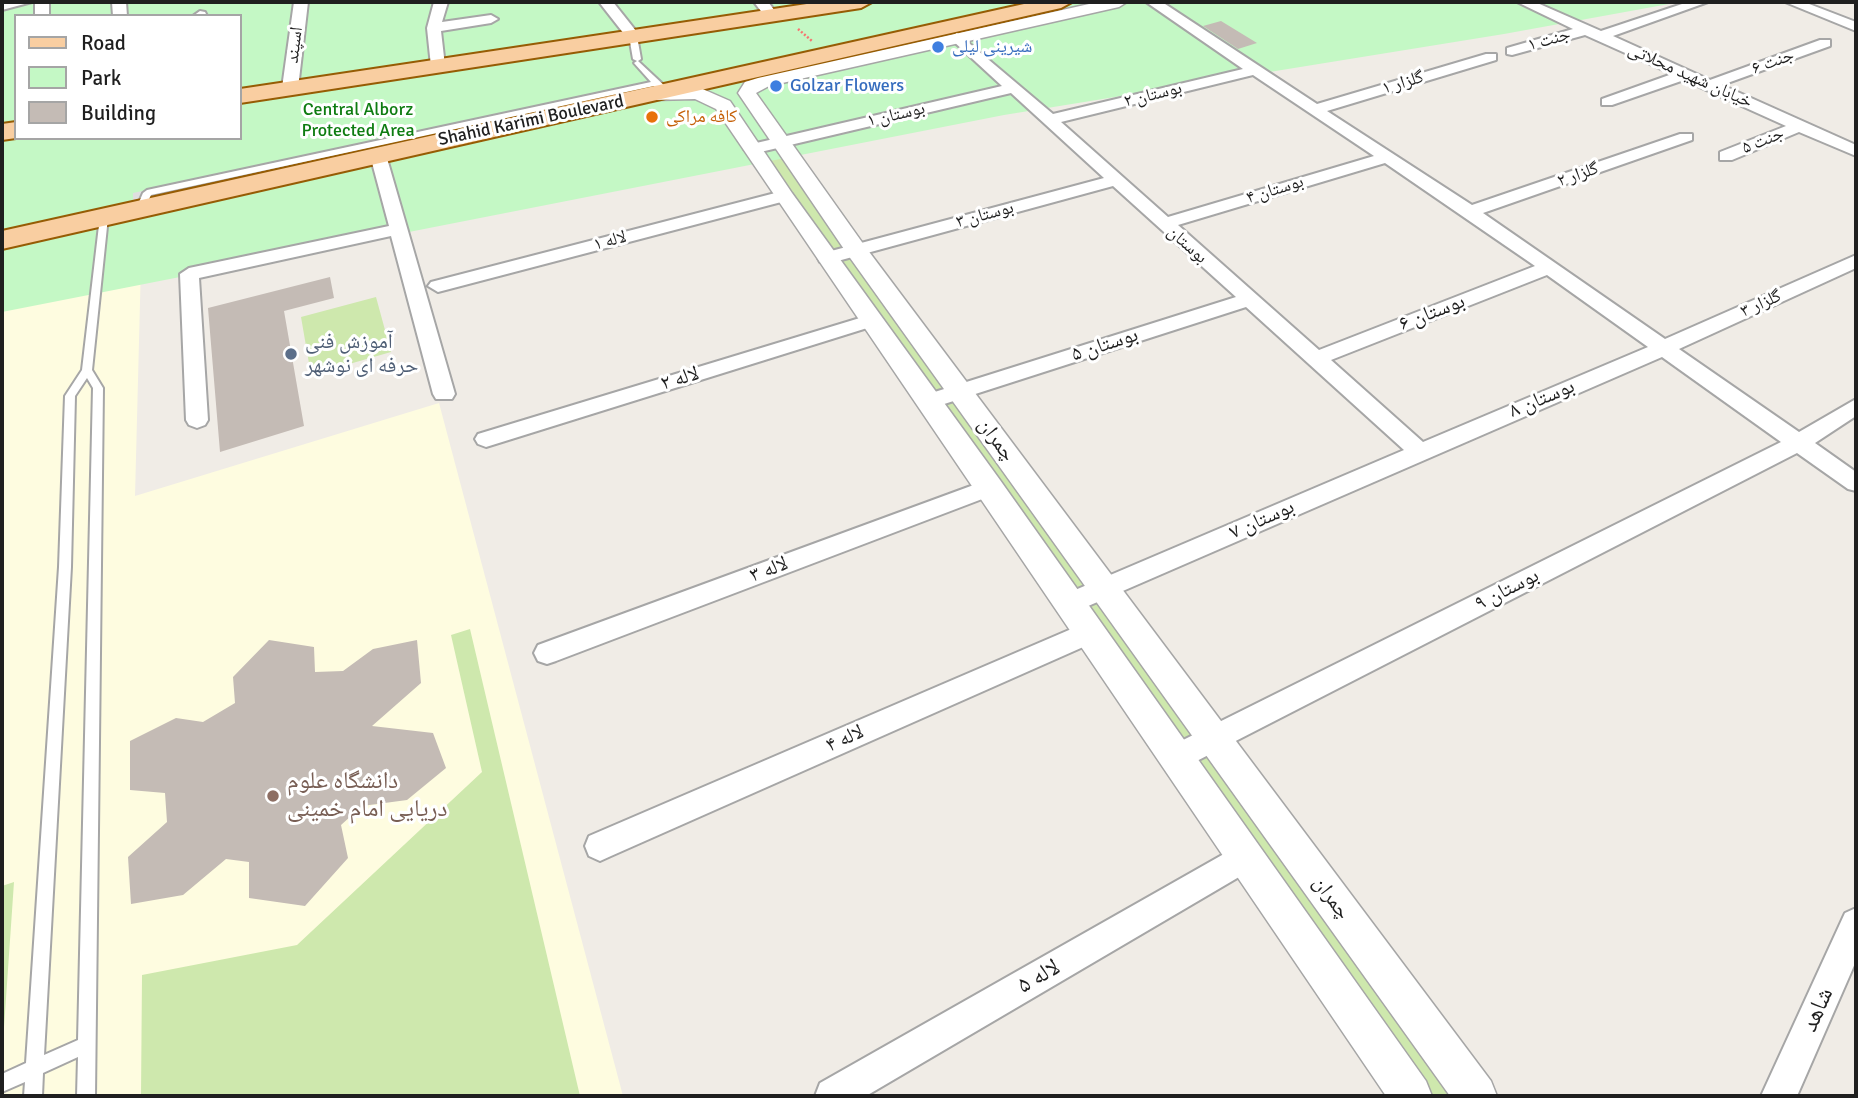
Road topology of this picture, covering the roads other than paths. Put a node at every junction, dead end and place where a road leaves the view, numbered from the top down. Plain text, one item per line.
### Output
1 (26, 2) edge
2 (301, 2) edge
3 (441, 2) edge
4 (606, 2) edge
5 (861, 2) edge
6 (1061, 2) edge
7 (1119, 2) edge
8 (1153, 2) edge
9 (1524, 2) edge
10 (1548, 2) edge
11 (1701, 2) edge
12 (1792, 2) edge
13 (832, 4) edge
14 (2, 6) edge
15 (766, 9) edge
16 (491, 19) dead end
17 (1856, 27) edge
18 (434, 28) junction
19 (674, 30) junction
20 (1600, 32) junction
21 (957, 37) junction
22 (1825, 43) dead end
23 (1512, 51) dead end
24 (636, 52) junction
25 (1491, 57) dead end
26 (438, 66) junction
27 (1256, 70) junction
28 (1686, 74) junction
29 (733, 76) junction
30 (1716, 83) junction
31 (290, 88) junction
32 (1013, 88) junction
33 (657, 89) junction
34 (242, 96) edge
35 (1607, 102) dead end
36 (1315, 109) junction
37 (1049, 120) junction
38 (1799, 126) junction
39 (1847, 137) edge
40 (1686, 138) dead end
41 (766, 146) junction
42 (1856, 151) edge
43 (378, 155) junction
44 (1726, 156) dead end
45 (1388, 157) junction
46 (1115, 180) junction
47 (783, 196) junction
48 (139, 209) junction
49 (1470, 212) junction
50 (104, 217) junction
51 (1163, 224) junction
52 (399, 229) junction
53 (2, 240) edge
54 (856, 250) junction
55 (827, 258) junction
56 (1856, 261) edge
57 (1550, 267) junction
58 (438, 286) dead end
59 (1248, 300) junction
60 (873, 320) junction
61 (1666, 347) junction
62 (1314, 359) junction
63 (87, 370) junction
64 (962, 391) junction
65 (444, 394) dead end
66 (930, 401) junction
67 (1856, 406) edge
68 (197, 420) dead end
69 (486, 439) dead end
70 (1800, 442) junction
71 (1419, 451) junction
72 (1856, 483) edge
73 (990, 487) junction
74 (1105, 588) junction
75 (1070, 603) junction
76 (1090, 632) junction
77 (547, 653) dead end
78 (1214, 738) junction
79 (1175, 758) junction
80 (600, 846) dead end
81 (1245, 858) junction
82 (1856, 924) edge
83 (88, 1045) junction
84 (35, 1069) junction
85 (2, 1083) edge
86 (33, 1096) edge
87 (86, 1096) edge
88 (834, 1096) edge
89 (1411, 1096) edge
90 (1476, 1096) edge
91 (1779, 1096) edge

1 - 14 street
2 - 31 street, اسپند
3 - 18 street
4 - 24 street
5 - 13 main road
6 - 29 main road, Shahid Karimi Boulevard
7 - 21 street, چمران
8 - 27 street
9 - 20 street, خیابان شهید محلاتی
10 - 20 street
11 - 20 street, جنت ۱
12 - 17 street
13 - 15 main road
15 - 19 main road
16 - 18 street
18 - 26 street
19 - 24 main road
19 - 29 main road
20 - 23 street, جنت ۱
20 - 28 street, خیابان شهید محلاتی
20 - 30 street
21 - 32 street, بوستان
21 - 41 street, چمران
22 - 30 street, جنت ۶
24 - 26 main road
24 - 33 lane
25 - 36 street, گلزار ۱
26 - 31 main road
27 - 36 street
27 - 37 street, بوستان ۲
28 - 30 street, خیابان شهید محلاتی
28 - 35 street
29 - 33 main road, Shahid Karimi Boulevard
30 - 38 street, خیابان شهید محلاتی
30 - 39 street
31 - 34 main road
32 - 37 street, بوستان
32 - 41 street, بوستان ۱
33 - 41 street, چمران
33 - 43 main road, Shahid Karimi Boulevard
33 - 48 lane
36 - 45 street
37 - 46 street, بوستان
38 - 39 street, خیابان شهید محلاتی
38 - 44 street, جنت ۵
39 - 42 street, خیابان شهید محلاتی
40 - 49 street, گلزار ۲
41 - 47 street, چمران
41 - 54 street, چمران
43 - 48 main road, Shahid Karimi Boulevard
43 - 52 street
45 - 49 street
45 - 51 street, بوستان ۴
46 - 51 street, بوستان
46 - 54 street, بوستان ۳
47 - 55 street, چمران
47 - 58 street, لاله ۱
48 - 50 main road, Shahid Karimi Boulevard
49 - 57 street
50 - 53 main road, Shahid Karimi Boulevard
50 - 63 lane
51 - 59 street, بوستان
52 - 65 street
52 - 68 street
54 - 55 street, بوستان ۳
54 - 64 street, چمران
55 - 60 street, چمران
56 - 61 street, گلزار ۳
57 - 61 street
57 - 62 street, بوستان ۶
59 - 62 street, بوستان
59 - 64 street, بوستان ۵
60 - 66 street, چمران
60 - 69 street, لاله ۲
61 - 70 street
61 - 71 street, بوستان ۸
62 - 71 street, بوستان
63 - 83 lane
63 - 84 lane
64 - 66 street, بوستان ۵
64 - 74 street, چمران
66 - 73 street, چمران
67 - 70 street, بوستان ۹
70 - 72 street
70 - 78 street, بوستان ۹
71 - 74 street, بوستان ۷
73 - 75 street, چمران
73 - 77 street, لاله ۳
74 - 75 street, بوستان ۷
74 - 78 street, چمران
75 - 76 street, چمران
76 - 79 street, چمران
76 - 80 street, لاله ۴
78 - 79 street, بوستان ۹
78 - 90 street, چمران
79 - 81 street, چمران
81 - 88 street, لاله ۵
81 - 89 street, چمران
82 - 91 street, شاهد
83 - 84 lane
83 - 87 lane
84 - 85 lane
84 - 86 lane

